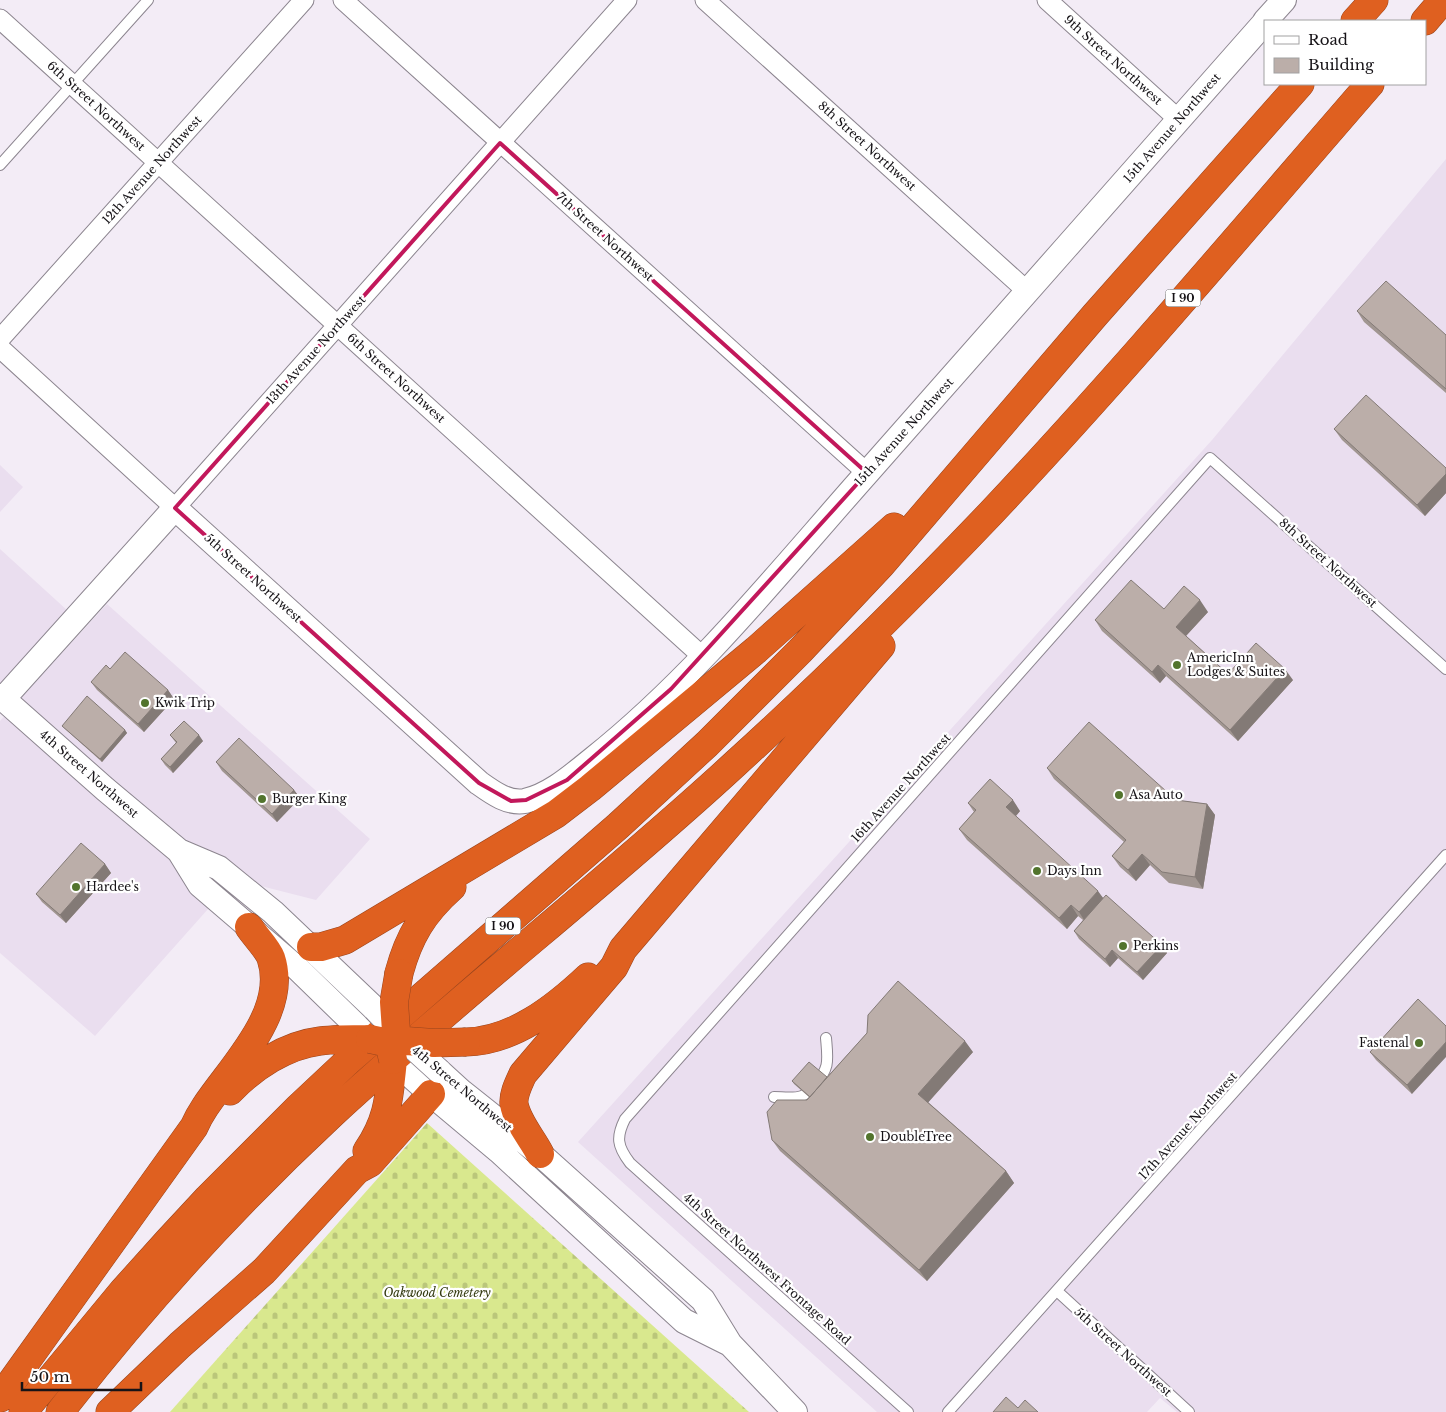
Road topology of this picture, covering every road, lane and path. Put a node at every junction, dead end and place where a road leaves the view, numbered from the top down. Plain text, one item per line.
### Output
1 (148, 0) edge
2 (304, 0) edge
3 (343, 0) edge
4 (627, 0) edge
5 (705, 0) edge
6 (1047, 0) edge
7 (1284, 0) edge
8 (1374, 0) edge
9 (1443, 0) edge
10 (0, 19) edge
11 (1267, 20) edge
12 (1357, 20) edge
13 (1426, 20) edge
14 (1264, 23) edge
15 (72, 84) junction
16 (1299, 85) edge
17 (1369, 85) edge
18 (1178, 120) junction
19 (500, 143) junction
20 (158, 163) junction
21 (0, 165) edge
22 (1028, 292) junction
23 (338, 325) junction
24 (0, 339) edge
25 (0, 348) edge
26 (985, 443) junction
27 (1210, 458) joint
28 (867, 473) junction
29 (175, 508) junction
30 (993, 510) junction
31 (703, 656) junction
32 (1446, 669) edge
33 (2, 698) edge
34 (511, 801) joint
35 (513, 839) junction
36 (180, 851) junction
37 (1446, 856) edge
38 (250, 927) junction
39 (311, 947) junction
40 (622, 949) junction
41 (826, 1038) dead end
42 (393, 1044) junction
43 (774, 1096) dead end
44 (194, 1127) junction
45 (619, 1139) joint
46 (540, 1154) junction
47 (357, 1170) junction
48 (1057, 1291) junction
49 (730, 1344) junction
50 (0, 1398) edge
51 (23, 1412) edge
52 (60, 1412) edge
53 (110, 1412) edge
54 (795, 1412) edge
55 (908, 1412) edge
56 (948, 1412) edge
57 (1189, 1412) edge

1 - 15 lane
2 - 20 street, 12th Avenue Northwest
3 - 19 street, 7th Street Northwest
4 - 19 street, 13th Avenue Northwest
5 - 22 street, 8th Street Northwest
6 - 18 street, 9th Street Northwest
7 - 11 street, 15th Avenue Northwest
8 - 12 highway
9 - 13 highway
10 - 15 street, 6th Street Northwest
14 - 18 street, 15th Avenue Northwest
15 - 20 street, 6th Street Northwest
15 - 21 lane
16 - 26 highway, I 90
17 - 30 highway, I 90
18 - 22 street, 15th Avenue Northwest
19 - 23 street, 13th Avenue Northwest
19 - 28 street, 7th Street Northwest
20 - 23 street, 6th Street Northwest
20 - 24 street, 12th Avenue Northwest
22 - 28 street, 15th Avenue Northwest
23 - 29 street, 13th Avenue Northwest
23 - 31 street, 6th Street Northwest
25 - 29 street, 5th Street Northwest
26 - 35 highway
26 - 51 highway, I 90
27 - 32 lane, 8th Street Northwest
27 - 45 lane, 16th Avenue Northwest
28 - 31 street, 15th Avenue Northwest
29 - 33 street, 13th Avenue Northwest
29 - 34 street, 5th Street Northwest
30 - 40 highway
30 - 52 highway, I 90
31 - 34 street, 15th Avenue Northwest
33 - 36 street, 4th Street Northwest
35 - 39 highway
35 - 42 highway, bridge
36 - 38 street, 4th Street Northwest
36 - 39 street, 4th Street Northwest
37 - 48 lane, 17th Avenue Northwest
38 - 42 street, 4th Street Northwest
38 - 44 highway
39 - 42 street, 4th Street Northwest
40 - 42 highway, bridge
40 - 46 highway
41 - 43 lane
42 - 44 highway
42 - 46 street, 4th Street Northwest
42 - 47 highway
42 - 47 highway
42 - 49 street, 4th Street Northwest
44 - 50 highway
45 - 55 lane, 4th Street Northwest Frontage Road
46 - 49 street, 4th Street Northwest
47 - 53 highway
48 - 56 lane, 17th Avenue Northwest
48 - 57 lane, 5th Street Northwest
49 - 54 street, 4th Street Northwest

